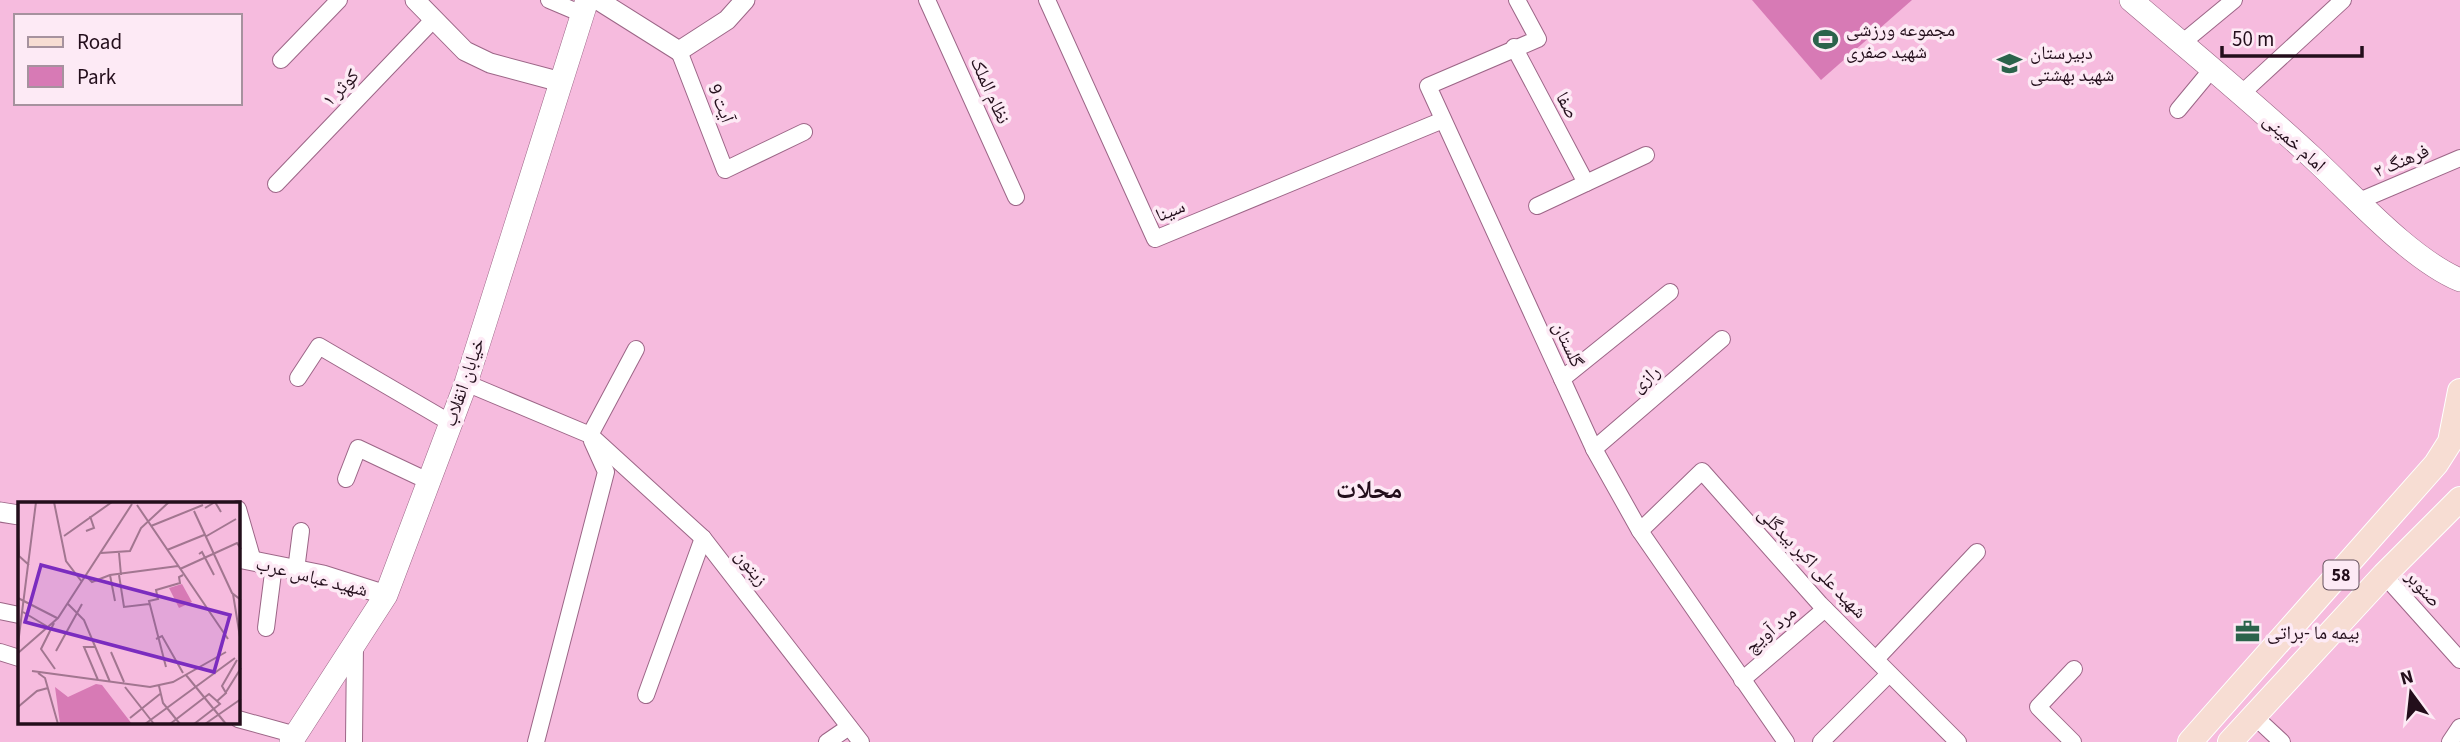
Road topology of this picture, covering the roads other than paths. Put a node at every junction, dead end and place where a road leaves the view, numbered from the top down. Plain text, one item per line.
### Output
1 (339, 0) edge
2 (415, 0) edge
3 (549, 0) edge
4 (745, 0) edge
5 (928, 0) edge
6 (1047, 0) edge
7 (1517, 0) edge
8 (2131, 0) edge
9 (2234, 0) edge
10 (2343, 0) edge
11 (589, 5) edge
12 (433, 20) junction
13 (2182, 43) junction
14 (1514, 47) junction
15 (679, 51) junction
16 (281, 60) dead end
17 (2212, 69) junction
18 (561, 82) junction
19 (2241, 94) junction
20 (2178, 110) dead end
21 (1443, 120) junction
22 (804, 132) dead end
23 (1646, 155) dead end
24 (2460, 158) edge
25 (1586, 183) junction
26 (276, 184) dead end
27 (1016, 197) dead end
28 (2359, 201) junction
29 (1537, 206) dead end
30 (2460, 280) edge
31 (1670, 292) dead end
32 (1723, 339) dead end
33 (636, 349) dead end
34 (298, 378) dead end
35 (1562, 379) junction
36 (466, 383) junction
37 (2460, 391) edge
38 (449, 422) junction
39 (590, 435) junction
40 (1594, 449) junction
41 (2452, 454) edge
42 (346, 479) dead end
43 (428, 481) junction
44 (2460, 499) edge
45 (0, 512) edge
46 (18, 515) edge
47 (240, 523) edge
48 (301, 531) dead end
49 (1640, 531) junction
50 (703, 538) junction
51 (1977, 552) dead end
52 (245, 559) edge
53 (274, 565) junction
54 (296, 570) junction
55 (2384, 575) junction
56 (387, 595) junction
57 (1825, 609) junction
58 (0, 611) edge
59 (18, 615) edge
60 (265, 628) dead end
61 (355, 645) junction
62 (0, 652) edge
63 (18, 658) edge
64 (1876, 659) junction
65 (2460, 660) edge
66 (2074, 669) dead end
67 (1889, 674) junction
68 (1742, 681) junction
69 (646, 695) dead end
70 (2254, 716) junction
71 (240, 720) edge
72 (849, 727) junction
73 (2460, 727) edge
74 (293, 738) edge
75 (354, 742) edge
76 (536, 742) edge
77 (827, 742) edge
78 (861, 742) edge
79 (1786, 742) edge
80 (1821, 742) edge
81 (1958, 742) edge
82 (2073, 742) edge
83 (2190, 742) edge
84 (2230, 742) edge
85 (2281, 742) edge
86 (2450, 742) edge

1 - 16 street
2 - 12 street
3 - 11 street
4 - 15 street
5 - 27 street, نظام الملک
6 - 21 street, سینا
7 - 14 street, گلستان
8 - 13 main road, امام خمینی
9 - 13 street
10 - 19 street
11 - 15 street
11 - 18 main road, خیابان انقلاب
12 - 18 street
12 - 26 street, کوثر ۱
13 - 17 main road, امام خمینی
14 - 21 street, گلستان
14 - 25 street, صفا
15 - 22 street, آیت 9
17 - 19 main road, امام خمینی
17 - 20 street
18 - 36 main road, خیابان انقلاب
19 - 28 main road, امام خمینی
21 - 35 street, گلستان
23 - 25 street
24 - 28 street, فرهنگ ۲
25 - 29 street
28 - 30 main road, امام خمینی
31 - 35 street
32 - 40 street, رازی
33 - 39 street
34 - 38 street
35 - 40 street, گلستان
36 - 38 main road, خیابان انقلاب
36 - 39 street, زیتون
37 - 41 main road, 58
38 - 43 main road, خیابان انقلاب
39 - 50 street, زیتون
39 - 76 street
40 - 49 street, گلستان
41 - 83 main road, 58
42 - 43 street
43 - 56 main road, خیابان انقلاب
44 - 55 main road, 58
45 - 46 street
47 - 52 street
48 - 54 street
49 - 57 street, شهید علی اکبر بیدگلی
49 - 68 street, گلستان
50 - 69 street
50 - 72 street, زیتون
51 - 64 street
52 - 53 street, شهید عباس عرب
53 - 54 street, شهید عباس عرب
53 - 60 street
54 - 56 street, شهید عباس عرب
55 - 65 street, صنوبر
55 - 70 main road, 58
56 - 61 main road, خیابان انقلاب
57 - 64 street, شهید علی اکبر بیدگلی
57 - 68 street, مرد آویچ
58 - 59 street
61 - 74 main road, خیابان انقلاب
61 - 75 street
62 - 63 street
64 - 67 street, شهید علی اکبر بیدگلی
66 - 82 street
67 - 80 street
67 - 81 street, شهید علی اکبر بیدگلی
68 - 79 street, گلستان
70 - 84 main road, 58
70 - 85 street
71 - 74 street
72 - 77 street
72 - 78 street, زیتون
73 - 86 street

